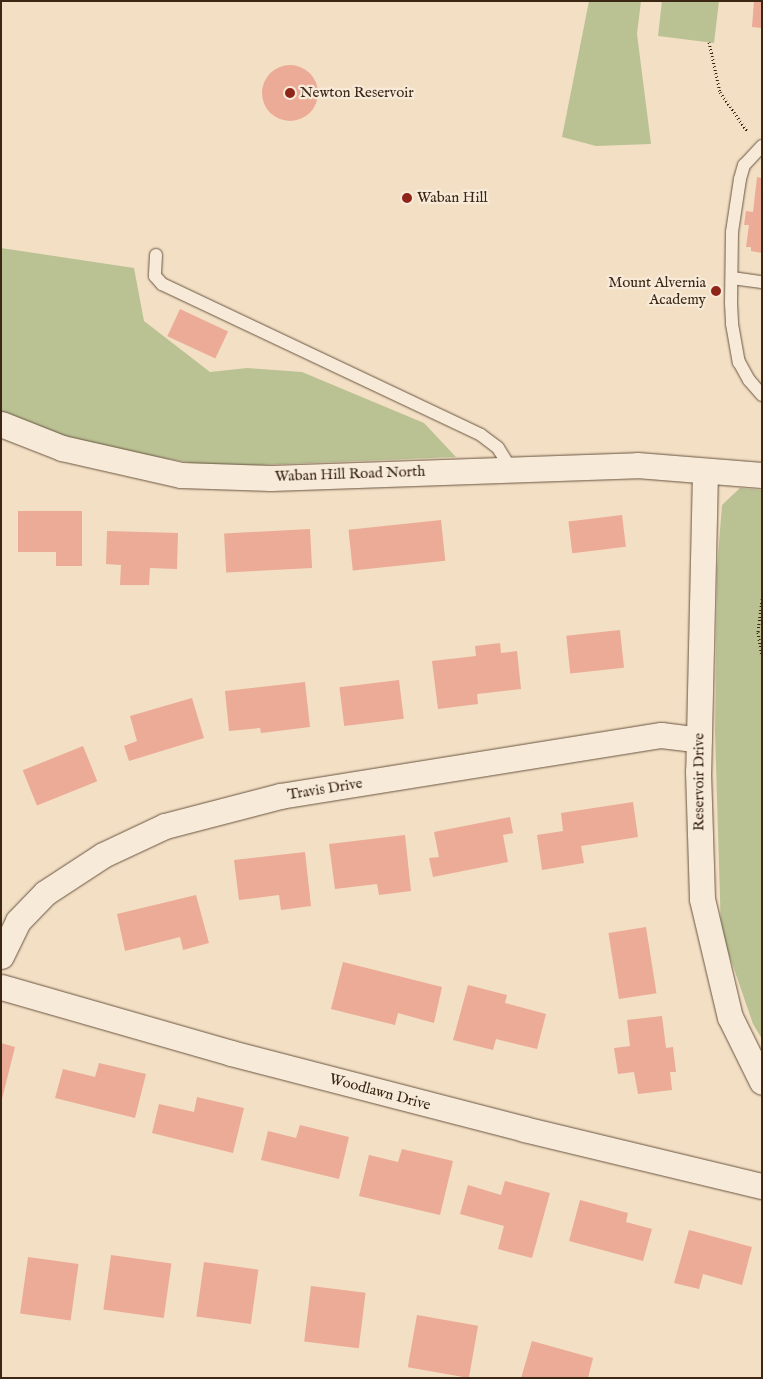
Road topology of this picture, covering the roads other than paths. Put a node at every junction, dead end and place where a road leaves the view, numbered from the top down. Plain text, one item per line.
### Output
1 (760, 147) edge
2 (156, 255) dead end
3 (732, 278) junction
4 (762, 282) edge
5 (762, 395) edge
6 (1, 424) edge
7 (510, 468) junction
8 (705, 472) junction
9 (762, 476) edge
10 (699, 740) junction
11 (1, 956) edge
12 (1, 987) edge
13 (762, 1082) edge
14 (762, 1186) edge

1 - 3 lane
2 - 7 lane
3 - 4 lane
3 - 5 lane
6 - 7 street, Waban Hill Road North
7 - 8 street, Waban Hill Road North
8 - 9 street, Waban Hill Road North
8 - 10 street, Reservoir Drive
10 - 11 street, Travis Drive
10 - 13 street, Reservoir Drive
12 - 14 street, Woodlawn Drive

